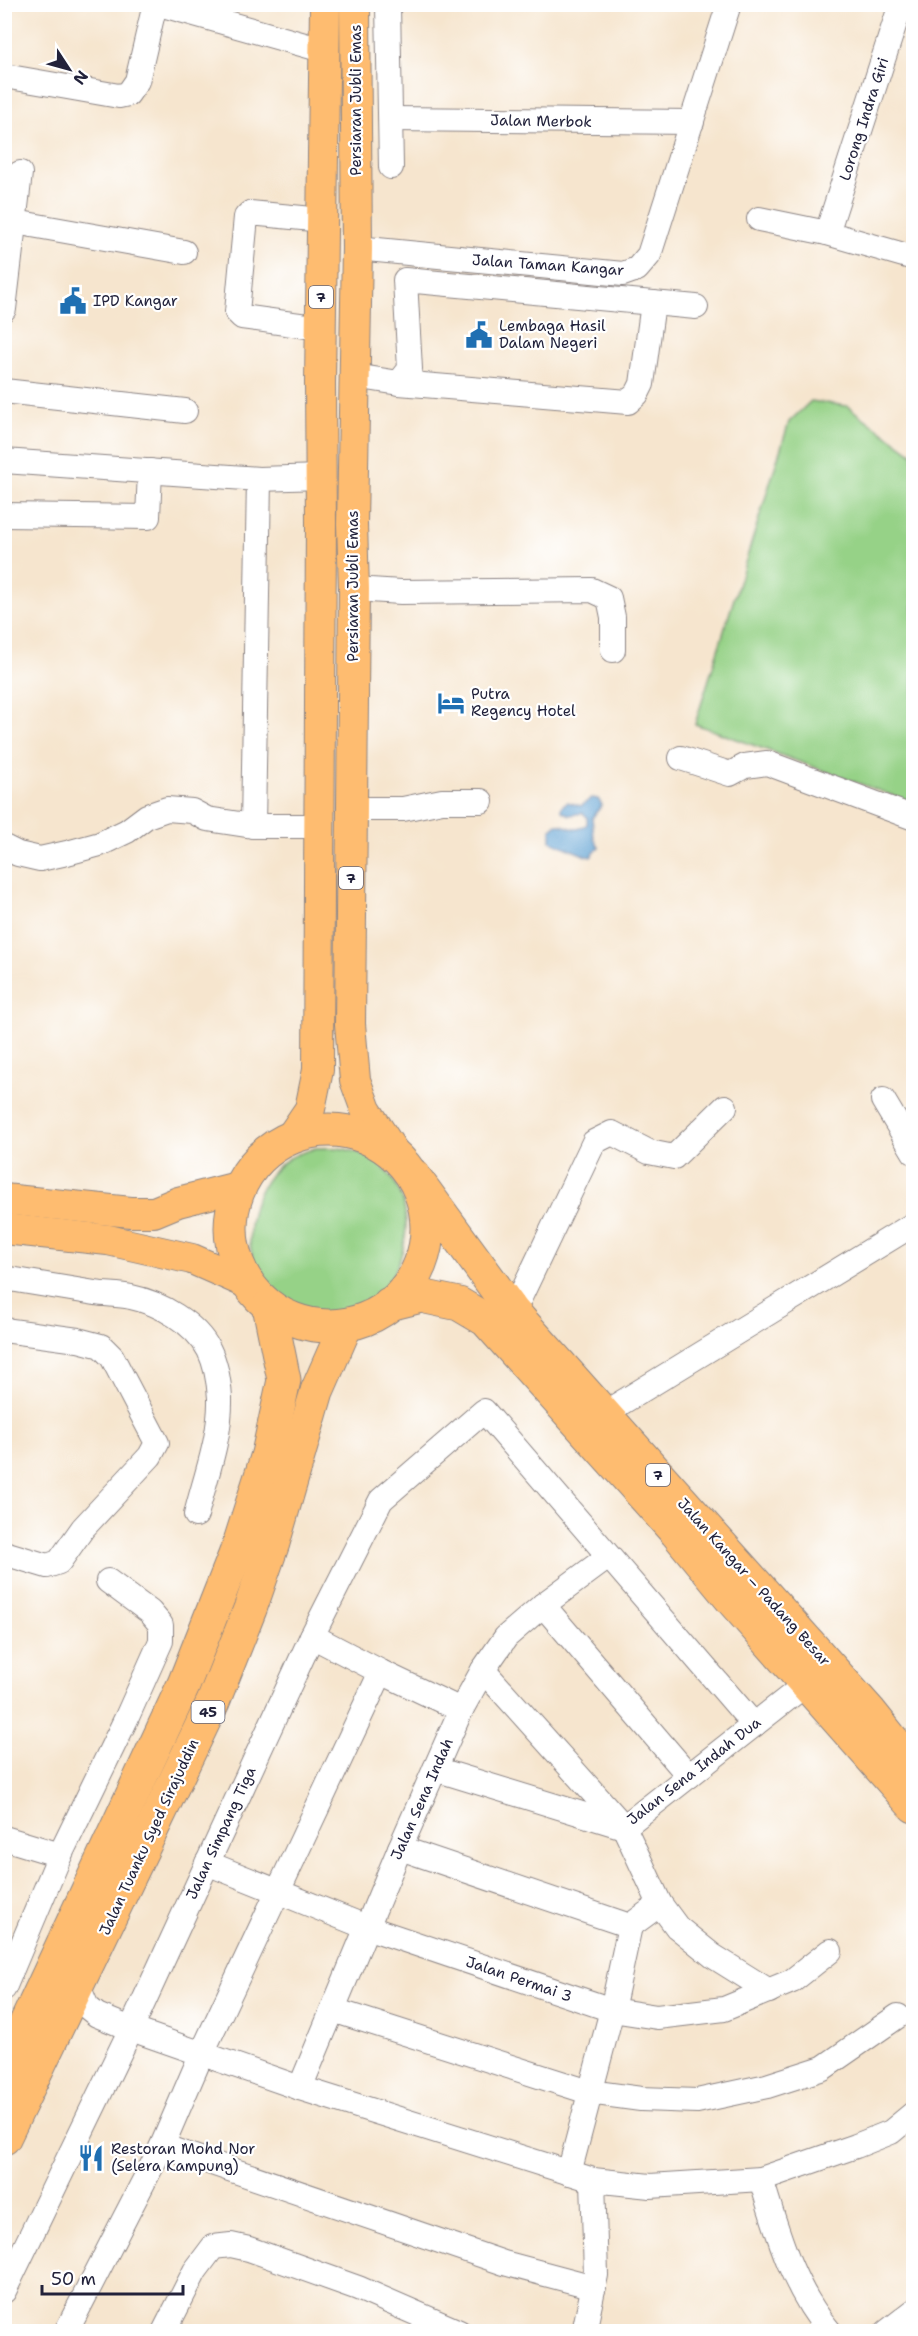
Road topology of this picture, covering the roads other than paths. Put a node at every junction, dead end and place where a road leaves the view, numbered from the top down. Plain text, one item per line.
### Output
1 (157, 4) edge
2 (325, 4) edge
3 (355, 4) edge
4 (388, 4) edge
5 (729, 4) edge
6 (901, 4) edge
7 (326, 51) junction
8 (4, 76) edge
9 (391, 119) junction
10 (692, 123) junction
11 (391, 167) dead end
12 (20, 172) dead end
13 (759, 219) dead end
14 (322, 220) junction
15 (15, 222) junction
16 (827, 233) junction
17 (357, 248) junction
18 (184, 252) dead end
19 (914, 258) edge
20 (653, 303) junction
21 (696, 307) dead end
22 (5, 308) edge
23 (321, 328) junction
24 (355, 376) junction
25 (399, 383) junction
26 (4, 391) edge
27 (185, 411) dead end
28 (4, 461) edge
29 (150, 471) junction
30 (320, 477) junction
31 (259, 479) junction
32 (4, 515) edge
33 (354, 589) junction
34 (320, 590) junction
35 (614, 650) dead end
36 (681, 759) dead end
37 (481, 801) dead end
38 (352, 809) junction
39 (914, 818) edge
40 (253, 826) junction
41 (319, 826) junction
42 (4, 847) edge
43 (883, 1100) dead end
44 (725, 1107) dead end
45 (291, 1137) junction
46 (914, 1152) edge
47 (404, 1166) junction
48 (241, 1186) junction
49 (4, 1199) edge
50 (914, 1224) edge
51 (4, 1229) edge
52 (4, 1278) edge
53 (259, 1295) junction
54 (389, 1304) junction
55 (513, 1312) junction
56 (346, 1325) junction
57 (4, 1330) edge
58 (603, 1414) junction
59 (196, 1515) dead end
60 (4, 1553) edge
61 (608, 1557) junction
62 (108, 1581) dead end
63 (543, 1605) junction
64 (312, 1636) junction
65 (483, 1670) junction
66 (381, 1672) junction
67 (806, 1684) junction
68 (461, 1710) junction
69 (870, 1712) junction
70 (754, 1725) junction
71 (914, 1732) edge
72 (435, 1769) junction
73 (689, 1776) junction
74 (905, 1778) edge
75 (93, 1788) junction
76 (128, 1804) junction
77 (914, 1806) edge
78 (624, 1827) junction
79 (4, 1838) edge
80 (399, 1848) junction
81 (60, 1855) junction
82 (207, 1863) junction
83 (278, 1892) junction
84 (660, 1904) junction
85 (630, 1926) junction
86 (366, 1928) junction
87 (831, 1952) dead end
88 (78, 1986) junction
89 (4, 1989) edge
90 (769, 1991) junction
91 (333, 2010) junction
92 (612, 2010) junction
93 (898, 2016) dead end
94 (131, 2029) junction
95 (202, 2053) junction
96 (13, 2078) edge
97 (300, 2088) junction
98 (590, 2092) junction
99 (914, 2113) edge
100 (4, 2138) edge
101 (162, 2146) junction
102 (569, 2174) junction
103 (760, 2179) junction
104 (593, 2180) junction
105 (594, 2288) junction
106 (4, 2290) edge
107 (914, 2310) edge
108 (171, 2330) edge
109 (66, 2331) edge
110 (459, 2331) edge
111 (584, 2331) edge
112 (830, 2331) edge
113 (887, 2331) edge

1 - 7 street
1 - 8 street
2 - 7 main road, Persiaran Jubli Emas / 7
3 - 17 main road, Persiaran Jubli Emas / 7
4 - 9 street
5 - 10 street, Jalan Taman Kangar
6 - 16 street, Lorong Indra Giri
7 - 14 main road, Persiaran Jubli Emas / 7
9 - 10 street, Jalan Merbok
9 - 11 street
10 - 17 street, Jalan Taman Kangar
12 - 15 street
13 - 16 street
14 - 23 main road, Persiaran Jubli Emas / 7
14 - 23 street
15 - 18 street
15 - 22 street
16 - 19 street
17 - 24 main road, Persiaran Jubli Emas / 7
20 - 21 street
20 - 25 street
20 - 25 street
23 - 30 main road, Persiaran Jubli Emas / 7
24 - 25 street
24 - 33 main road, Persiaran Jubli Emas / 7
26 - 27 street
28 - 29 street
29 - 31 street
29 - 32 street
30 - 31 street
30 - 34 main road, Persiaran Jubli Emas / 7
31 - 40 street
33 - 34 main road
33 - 35 street
33 - 38 main road, Persiaran Jubli Emas / 7
34 - 41 main road, Persiaran Jubli Emas / 7
36 - 39 street
37 - 38 street
38 - 47 main road, Persiaran Jubli Emas / 7
40 - 41 street
40 - 42 street
41 - 45 main road, Persiaran Jubli Emas / 7
43 - 46 street
44 - 55 street
45 - 47 highway, 7
45 - 48 highway, 7
47 - 54 highway, 7
47 - 55 highway, Jalan Kangar – Padang Besar / 7
48 - 49 main road
48 - 53 highway, 7
50 - 58 street
51 - 53 main road
52 - 59 street
53 - 56 highway, 7
53 - 76 highway, Jalan Tuanku Syed Sirajuddin / 45
54 - 56 highway, 7
54 - 67 highway, Jalan Kangar – Padang Besar / 7
55 - 58 highway, Jalan Kangar – Padang Besar / 7
56 - 88 highway, Jalan Tuanku Syed Sirajuddin / 45
57 - 60 street
58 - 69 highway, Jalan Kangar – Padang Besar / 7
61 - 63 street, Jalan Sena Indah
61 - 64 street, Jalan Simpang Tiga
61 - 70 street
62 - 75 street
63 - 65 street, Jalan Sena Indah
63 - 73 street
64 - 66 street
64 - 82 street, Jalan Simpang Tiga
65 - 68 street, Jalan Sena Indah
65 - 78 street
66 - 68 street
66 - 83 street
67 - 70 street, Jalan Sena Indah Dua
67 - 74 highway, Jalan Kangar – Padang Besar / 7
68 - 72 street, Jalan Sena Indah
69 - 71 highway
69 - 74 highway, Jalan Kangar – Padang Besar / 7
70 - 73 street, Jalan Sena Indah Dua
72 - 78 street, Jalan Sena Indah Dua
72 - 80 street, Jalan Sena Indah
73 - 78 street, Jalan Sena Indah Dua
74 - 77 highway, Jalan Kangar – Padang Besar / 7
75 - 76 street
75 - 81 street
76 - 96 highway, Jalan Tuanku Syed Sirajuddin / 45
78 - 84 street
79 - 81 street
80 - 85 street
80 - 86 street, Jalan Sena Indah
81 - 89 street
82 - 83 street, Jalan Permai 3
82 - 94 street, Jalan Simpang Tiga
83 - 86 street, Jalan Permai 3
83 - 95 street
84 - 85 street
84 - 90 street
85 - 92 street
86 - 91 street, Jalan Sena Indah
86 - 92 street, Jalan Permai 3
87 - 90 street, Jalan Permai 3
88 - 94 street
88 - 96 highway, Jalan Tuanku Syed Sirajuddin / 45
90 - 92 street, Jalan Permai 3
91 - 97 street, Jalan Sena Indah
91 - 98 street
92 - 98 street
93 - 98 street
94 - 95 street
94 - 106 street, Jalan Simpang Tiga
95 - 97 street
95 - 101 street
96 - 100 highway, Jalan Tuanku Syed Sirajuddin / 45
97 - 102 street
98 - 102 street
99 - 103 street
101 - 105 street
101 - 109 street
102 - 104 street
103 - 104 street
103 - 112 street
104 - 105 street
105 - 111 street
107 - 113 street
108 - 110 street

